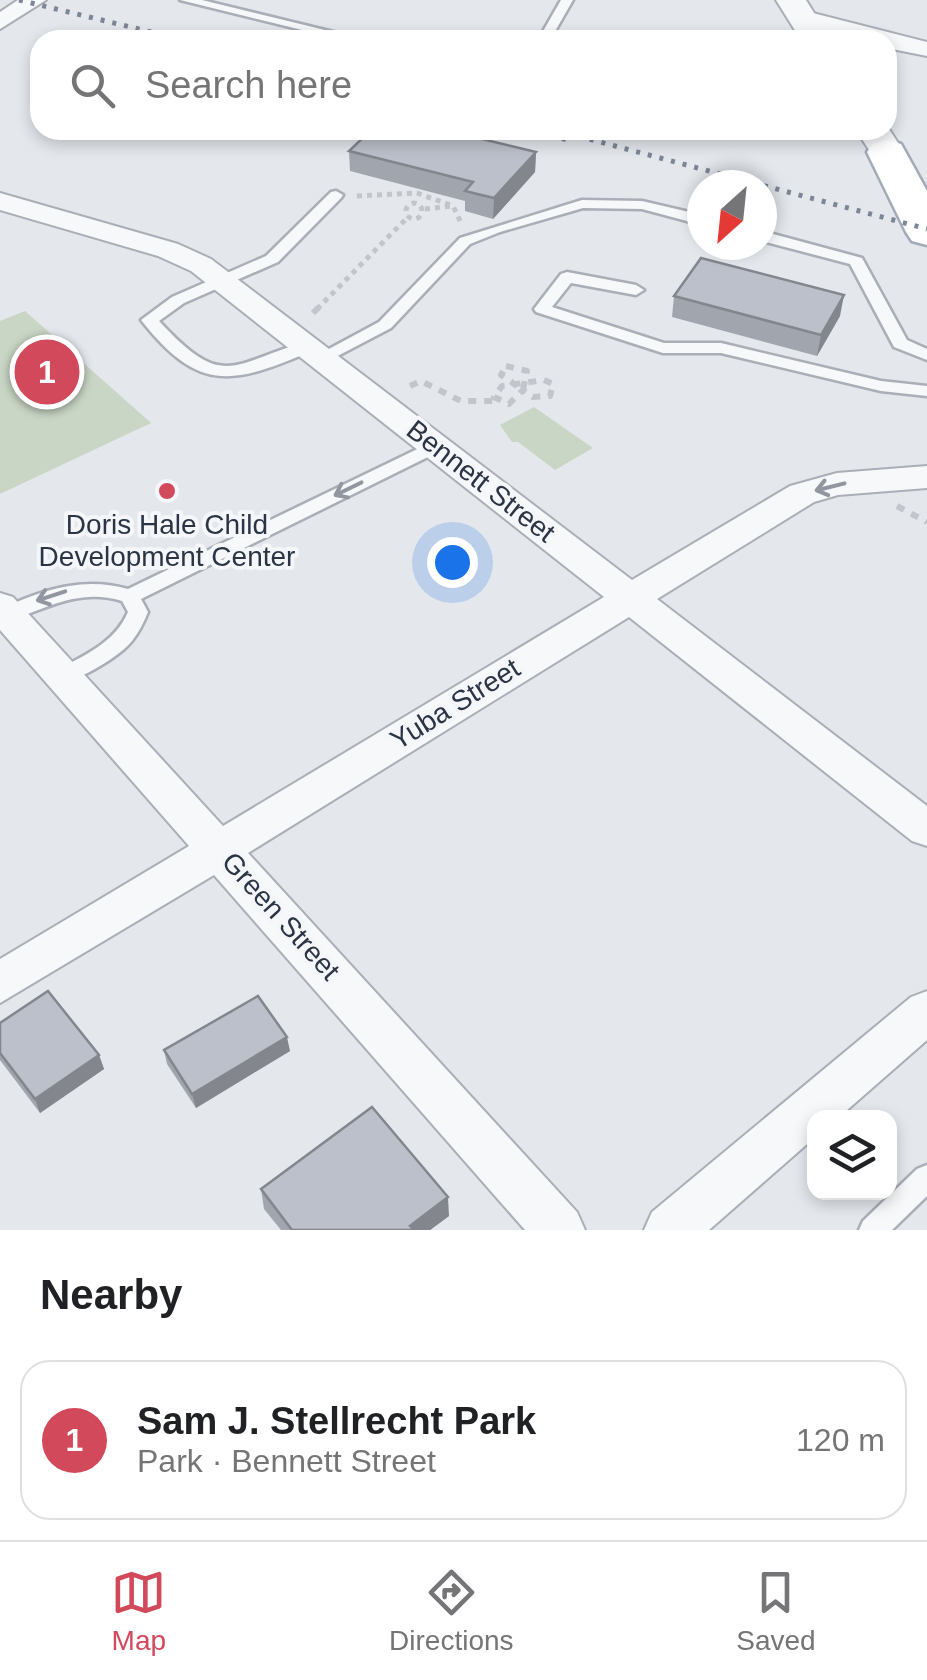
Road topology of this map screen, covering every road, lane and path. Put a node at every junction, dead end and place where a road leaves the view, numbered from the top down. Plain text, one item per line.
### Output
1 (34, 0) edge
2 (186, 0) edge
3 (568, 0) edge
4 (803, 19) edge
5 (0, 22) edge
6 (316, 30) edge
7 (550, 30) edge
8 (846, 30) edge
9 (897, 42) edge
10 (927, 49) edge
11 (880, 141) edge
12 (927, 162) edge
13 (407, 190) junction
14 (336, 195) joint
15 (0, 201) edge
16 (412, 206) junction
17 (454, 206) junction
18 (424, 209) junction
19 (409, 216) junction
20 (687, 216) edge
21 (927, 232) edge
22 (777, 240) edge
23 (465, 241) junction
24 (226, 281) junction
25 (636, 290) dead end
26 (314, 339) junction
27 (927, 355) edge
28 (526, 382) junction
29 (514, 384) junction
30 (410, 386) dead end
31 (523, 390) junction
32 (927, 392) edge
33 (498, 401) junction
34 (436, 446) junction
35 (927, 477) edge
36 (130, 596) junction
37 (628, 596) junction
38 (4, 610) edge
39 (62, 676) junction
40 (927, 829) edge
41 (222, 849) junction
42 (0, 983) edge
43 (927, 1011) edge
44 (927, 1178) edge
45 (558, 1230) edge
46 (670, 1230) edge
47 (873, 1230) edge

1 - 5 street
2 - 6 lane
3 - 7 lane
4 - 8 street
9 - 10 street
11 - 12 main road
11 - 21 main road
13 - 14 path
13 - 16 path
13 - 17 path
14 - 24 lane
15 - 24 street, Bennett Street
16 - 18 path
16 - 19 path
17 - 18 path
17 - 23 path
18 - 19 path
19 - 26 path
20 - 23 lane
22 - 27 lane
23 - 26 lane
24 - 26 street, Bennett Street
24 - 26 lane
25 - 32 lane
26 - 34 street, Bennett Street
28 - 29 path
28 - 29 path
28 - 31 path
28 - 31 path
29 - 31 path
29 - 33 path
30 - 33 path
31 - 33 path
34 -> 36 lane
34 - 37 street, Bennett Street
35 -> 37 street, Yuba Street
36 -> 38 lane
36 - 39 lane
37 - 40 street, Bennett Street
37 - 41 street, Yuba Street
38 - 39 street, Green Street
39 - 41 street, Green Street
41 - 42 street, Yuba Street
41 - 45 street, Green Street
43 - 46 street
44 - 47 lane

